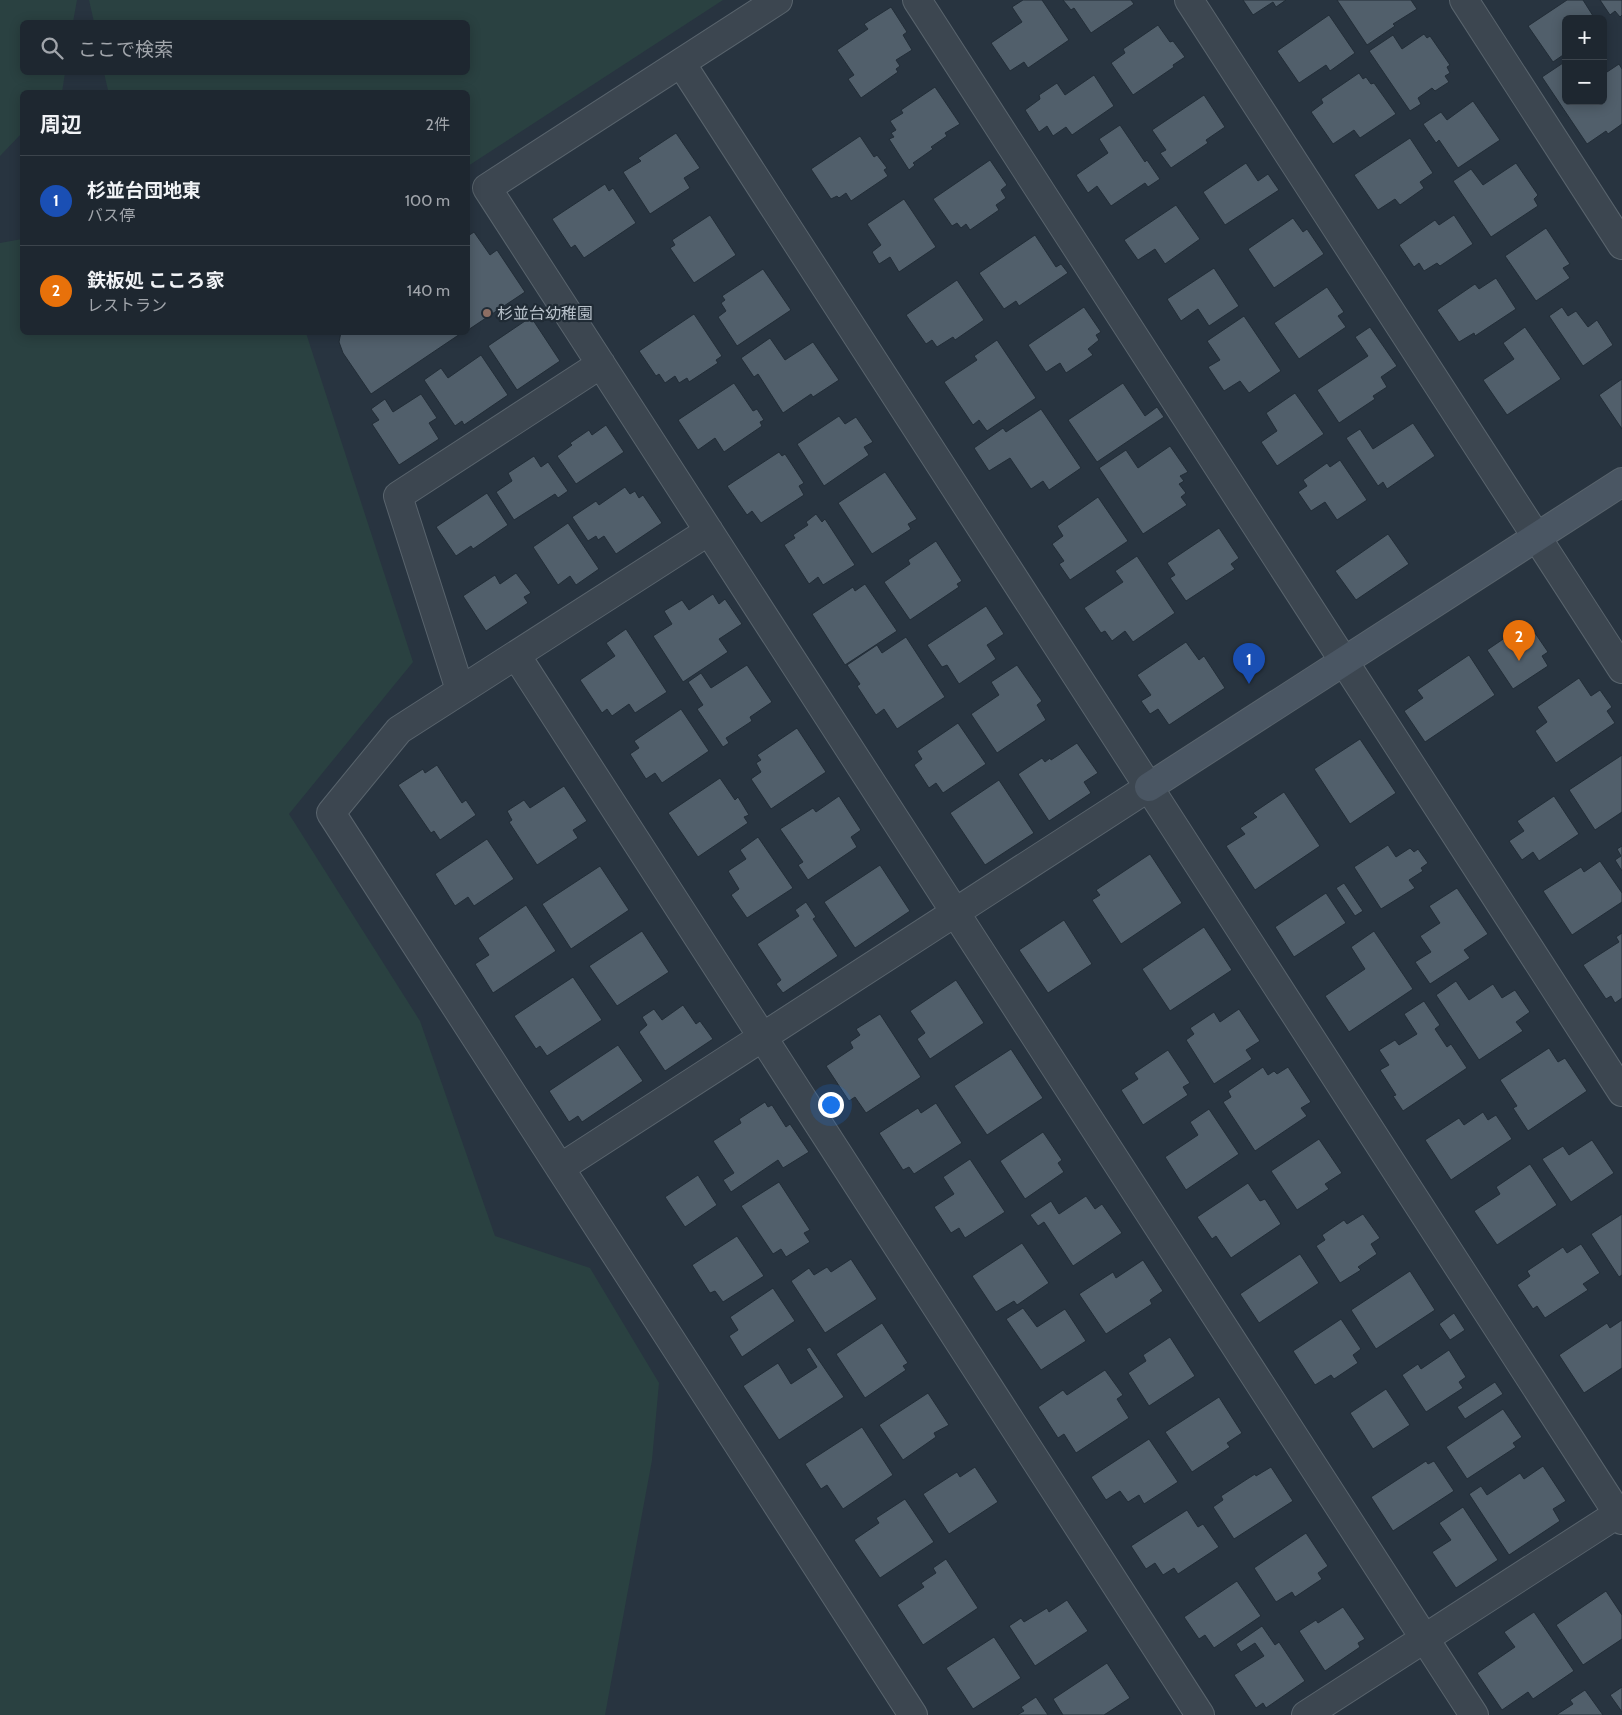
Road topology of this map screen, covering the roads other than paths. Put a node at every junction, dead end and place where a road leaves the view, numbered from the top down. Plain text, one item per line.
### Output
1 (778, 0) edge
2 (917, 0) edge
3 (1190, 0) edge
4 (1464, 0) edge
5 (681, 63) junction
6 (1622, 245) edge
7 (601, 364) junction
8 (1622, 482) edge
9 (709, 531) junction
10 (1536, 537) junction
11 (516, 655) junction
12 (1344, 662) junction
13 (1622, 669) edge
14 (460, 690) junction
15 (1149, 787) junction
16 (956, 913) junction
17 (763, 1037) junction
18 (1622, 1092) edge
19 (560, 1168) junction
20 (1621, 1515) edge
21 (1425, 1638) junction
22 (913, 1715) edge
23 (1200, 1715) edge
24 (1306, 1715) edge
25 (1474, 1715) edge

1 - 5 street
2 - 12 street
3 - 10 street
4 - 6 street
5 - 7 street
5 - 15 street
7 - 9 street
7 - 14 street
8 - 10 street
9 - 11 street
9 - 16 street
10 - 12 street
10 - 13 street
11 - 14 street
11 - 17 street
12 - 15 street
12 - 18 street
14 - 19 street
15 - 16 street
15 - 20 street
16 - 17 street
16 - 21 street
17 - 19 street
17 - 23 street
19 - 22 street
20 - 21 street
21 - 24 street
21 - 25 street

